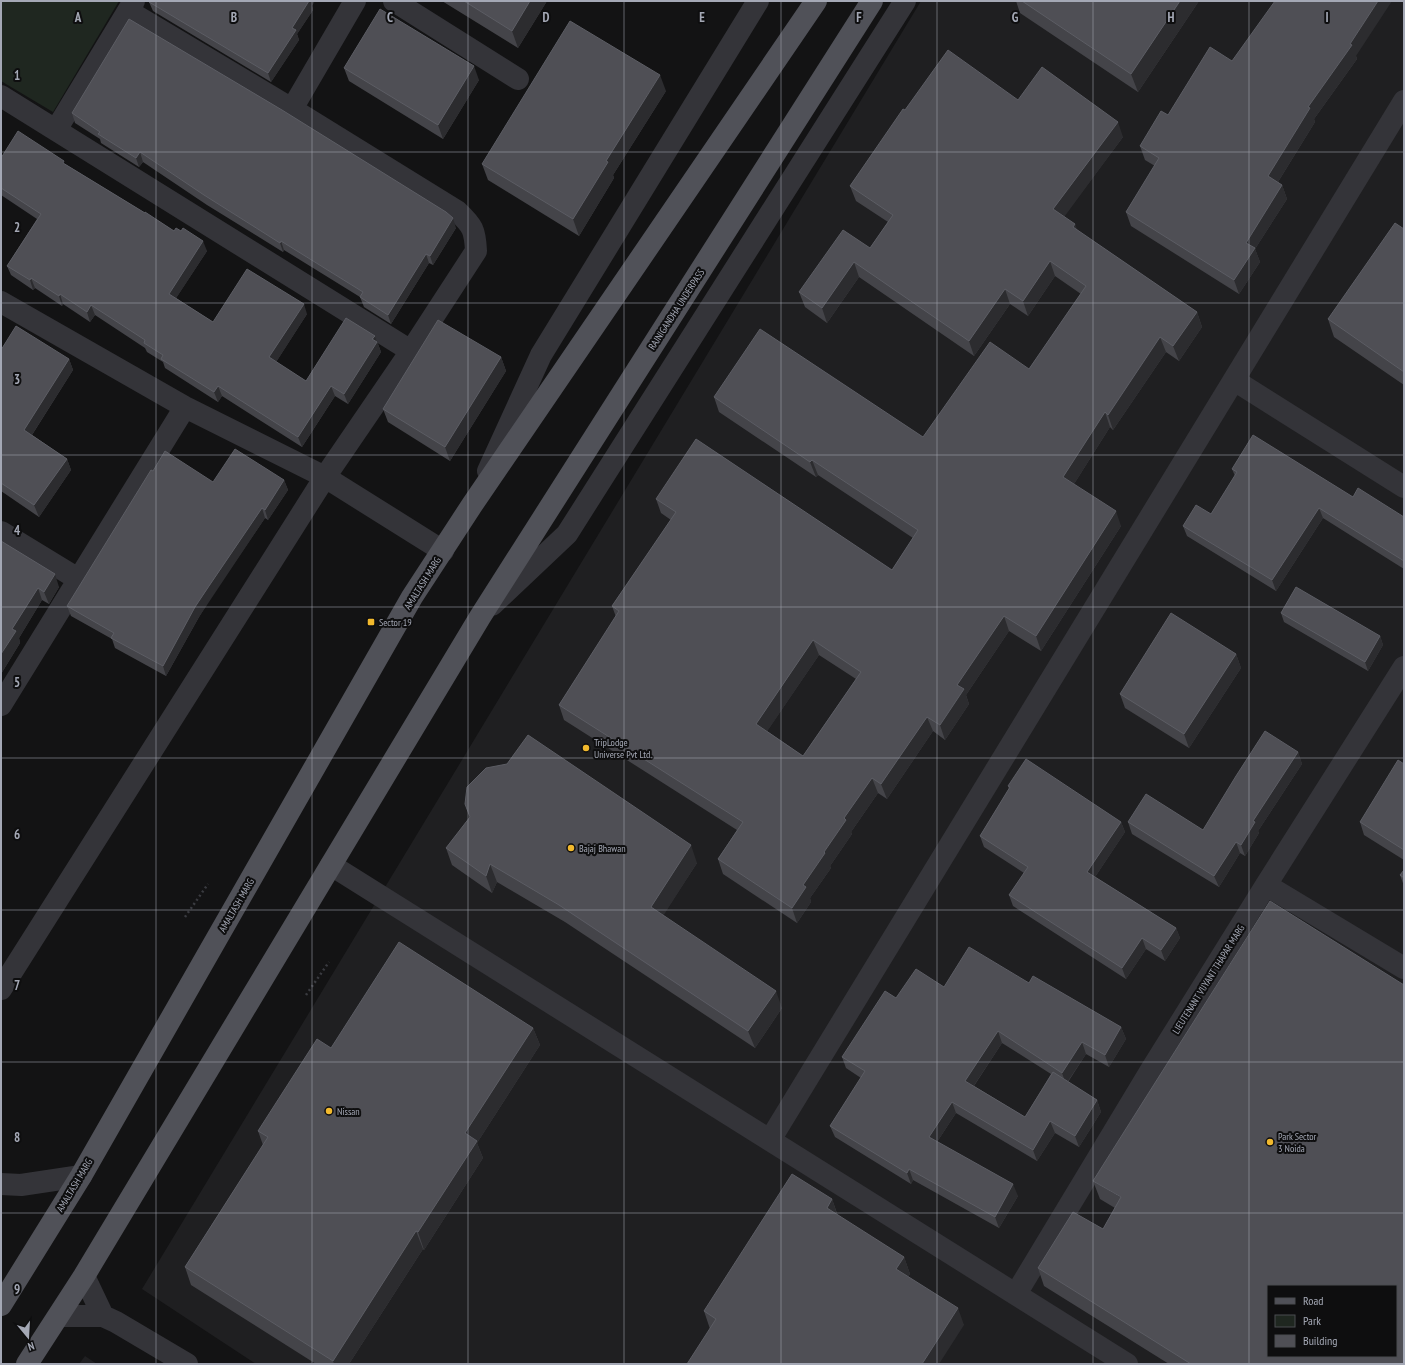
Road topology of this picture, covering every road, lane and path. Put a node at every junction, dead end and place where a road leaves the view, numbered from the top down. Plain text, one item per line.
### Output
1 (355, 1) edge
2 (394, 1) edge
3 (758, 1) edge
4 (816, 1) edge
5 (872, 1) edge
6 (905, 1) edge
7 (131, 6) edge
8 (518, 79) dead end
9 (1, 96) edge
10 (1404, 101) edge
11 (292, 109) junction
12 (56, 130) junction
13 (1, 302) edge
14 (411, 351) junction
15 (1234, 380) junction
16 (185, 407) junction
17 (326, 477) junction
18 (1404, 488) edge
19 (472, 505) junction
20 (1, 532) edge
21 (443, 551) junction
22 (78, 579) junction
23 (480, 617) junction
24 (1404, 667) edge
25 (1, 705) edge
26 (331, 865) junction
27 (208, 884) dead end
28 (1266, 885) junction
29 (185, 917) dead end
30 (9, 959) edge
31 (329, 962) dead end
32 (1404, 968) edge
33 (1, 989) edge
34 (306, 995) dead end
35 (770, 1140) junction
36 (81, 1176) junction
37 (1, 1184) edge
38 (84, 1276) junction
39 (1016, 1294) junction
40 (1, 1305) edge
41 (59, 1316) junction
42 (103, 1316) junction
43 (27, 1364) edge
44 (187, 1364) edge
45 (1127, 1364) edge

1 - 11 street
2 - 8 street
3 - 19 street
4 - 19 main road
5 - 23 main road, RAJNIGANDHA UNDERPASS
6 - 23 street
7 - 11 street
7 - 12 street
9 - 12 street
10 - 15 street
11 - 14 street
12 - 14 street
13 - 16 street
14 - 17 street
15 - 18 street
15 - 35 street
16 - 17 street
16 - 22 street
17 - 21 street
17 - 30 street
19 - 21 main road, AMALTASH MARG
20 - 22 street
21 - 36 main road, AMALTASH MARG
22 - 25 street
23 - 26 main road
24 - 28 street, LIEUTENANT VIJYANT THAPAR MARG
26 - 35 street
26 - 38 main road
27 - 29 path
28 - 32 street
28 - 39 street, LIEUTENANT VIJYANT THAPAR MARG
30 - 33 street
31 - 34 path
35 - 39 street
36 - 37 street
36 - 40 main road, AMALTASH MARG
38 - 41 main road
38 - 42 street
39 - 45 street
41 - 42 street
41 - 43 main road
42 - 44 street

